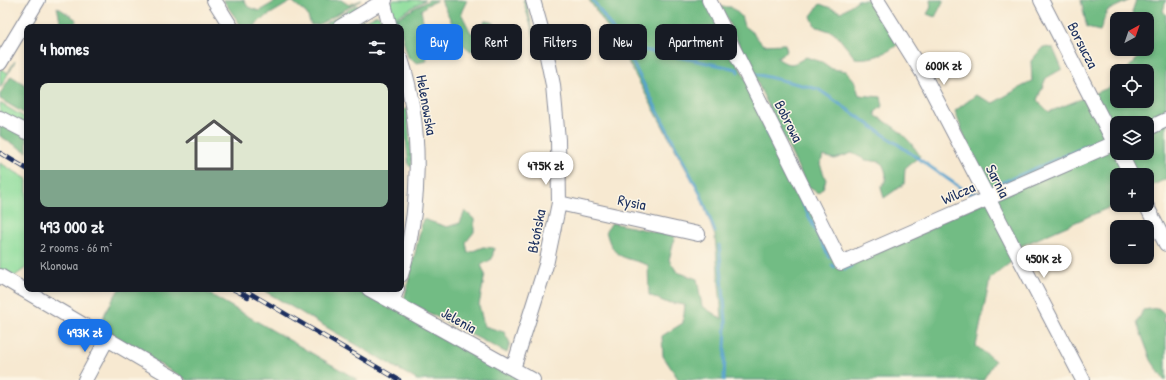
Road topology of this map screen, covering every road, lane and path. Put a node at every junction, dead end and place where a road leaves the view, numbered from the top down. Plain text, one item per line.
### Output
1 (38, 0) edge
2 (214, 0) edge
3 (384, 0) edge
4 (533, 0) edge
5 (709, 0) edge
6 (877, 0) edge
7 (1041, 0) edge
8 (229, 24) edge
9 (345, 24) edge
10 (389, 24) edge
11 (0, 63) edge
12 (404, 74) edge
13 (0, 118) edge
14 (1166, 120) edge
15 (1154, 126) edge
16 (24, 130) edge
17 (1110, 133) edge
18 (1110, 149) edge
19 (988, 198) junction
20 (559, 203) junction
21 (1150, 212) edge
22 (698, 234) dead end
23 (1166, 244) edge
24 (838, 257) joint
25 (404, 260) edge
26 (0, 276) edge
27 (24, 290) edge
28 (27, 292) edge
29 (380, 292) edge
30 (394, 296) edge
31 (108, 339) junction
32 (513, 369) junction
33 (1079, 378) edge
34 (85, 380) edge
35 (177, 380) edge
36 (533, 380) edge

1 - 11 street
2 - 8 street
3 - 9 street
3 - 10 street
4 - 20 street, Błońska
5 - 24 street, Bobrowa
6 - 19 street, Sarnia
7 - 17 street, Borsucza
12 - 25 street, Helenowska
13 - 16 street
14 - 15 street
18 - 19 street, Wilcza
19 - 24 street, Wilcza
19 - 33 street, Sarnia
20 - 22 street, Rysia
20 - 32 street, Błońska
21 - 23 street
26 - 27 street
28 - 31 street
29 - 30 street, Jelenia
30 - 32 street, Jelenia
31 - 34 street
31 - 35 street
32 - 36 street, Jelenia

